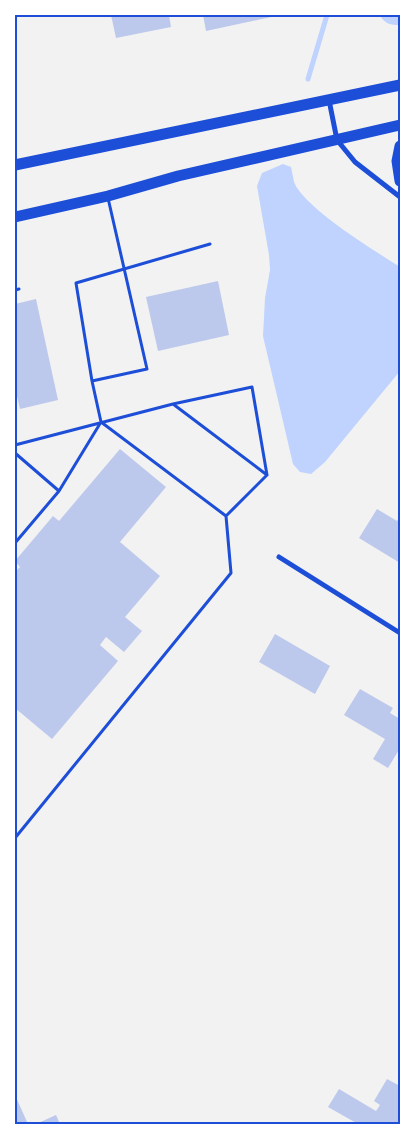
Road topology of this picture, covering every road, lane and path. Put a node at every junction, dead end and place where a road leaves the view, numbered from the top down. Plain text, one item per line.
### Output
1 (400, 85) edge
2 (328, 100) junction
3 (400, 125) edge
4 (337, 140) junction
5 (400, 146) edge
6 (15, 165) edge
7 (400, 181) edge
8 (108, 196) junction
9 (400, 197) edge
10 (15, 216) edge
11 (210, 244) dead end
12 (124, 269) junction
13 (92, 381) junction
14 (172, 404) junction
15 (101, 422) junction
16 (15, 445) edge
17 (15, 453) edge
18 (267, 475) junction
19 (59, 491) junction
20 (226, 516) junction
21 (15, 543) edge
22 (279, 557) dead end
23 (400, 633) edge
24 (15, 838) edge

1 - 2 main road
2 - 4 street
2 - 6 main road
3 - 4 main road
4 - 8 main road
4 - 9 street
5 - 7 main road
8 - 10 main road
8 - 12 lane
11 - 12 lane
12 - 13 lane
12 - 13 lane
13 - 15 lane
14 - 15 lane
14 - 18 lane
14 - 18 lane
15 - 16 lane
15 - 19 lane
15 - 20 lane
17 - 19 lane
18 - 20 lane
19 - 21 lane
20 - 24 lane
22 - 23 street

